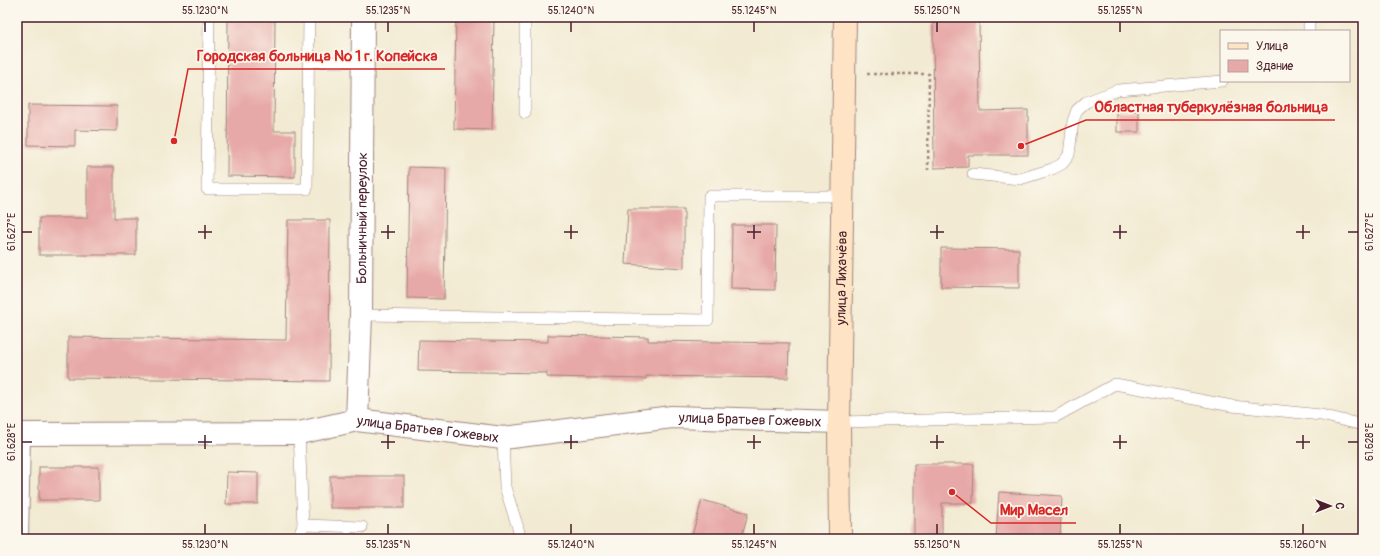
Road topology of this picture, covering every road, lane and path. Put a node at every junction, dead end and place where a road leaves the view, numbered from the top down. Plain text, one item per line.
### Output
1 (209, 17) edge
2 (309, 17) edge
3 (363, 17) edge
4 (525, 17) edge
5 (845, 17) edge
6 (1309, 17) edge
7 (1309, 30) edge
8 (309, 62) junction
9 (362, 62) junction
10 (844, 73) junction
11 (1220, 81) edge
12 (525, 113) dead end
13 (928, 170) dead end
14 (973, 174) dead end
15 (842, 196) junction
16 (361, 315) junction
17 (357, 420) junction
18 (839, 422) junction
19 (1363, 425) edge
20 (299, 433) junction
21 (18, 434) edge
22 (503, 438) junction
23 (303, 525) junction
24 (362, 527) dead end
25 (17, 539) edge
26 (298, 539) edge
27 (520, 539) edge
28 (840, 539) edge

1 - 8 lane
2 - 8 lane
3 - 9 street, Больничный переулок
4 - 12 lane
5 - 10 main road, улица Лихачёва
6 - 7 lane
8 - 9 lane
9 - 16 street, Больничный переулок
10 - 13 path
10 - 15 main road, улица Лихачёва
11 - 14 lane
15 - 16 lane
15 - 18 main road, улица Лихачёва
16 - 17 street, Больничный переулок
17 - 20 street, улица Братьев Гожевых
17 - 22 street, улица Братьев Гожевых
18 - 19 lane
18 - 22 street, улица Братьев Гожевых
18 - 28 main road, улица Лихачёва
20 - 21 street, улица Братьев Гожевых
20 - 23 lane
21 - 25 street
22 - 27 lane
23 - 24 lane
23 - 26 lane

